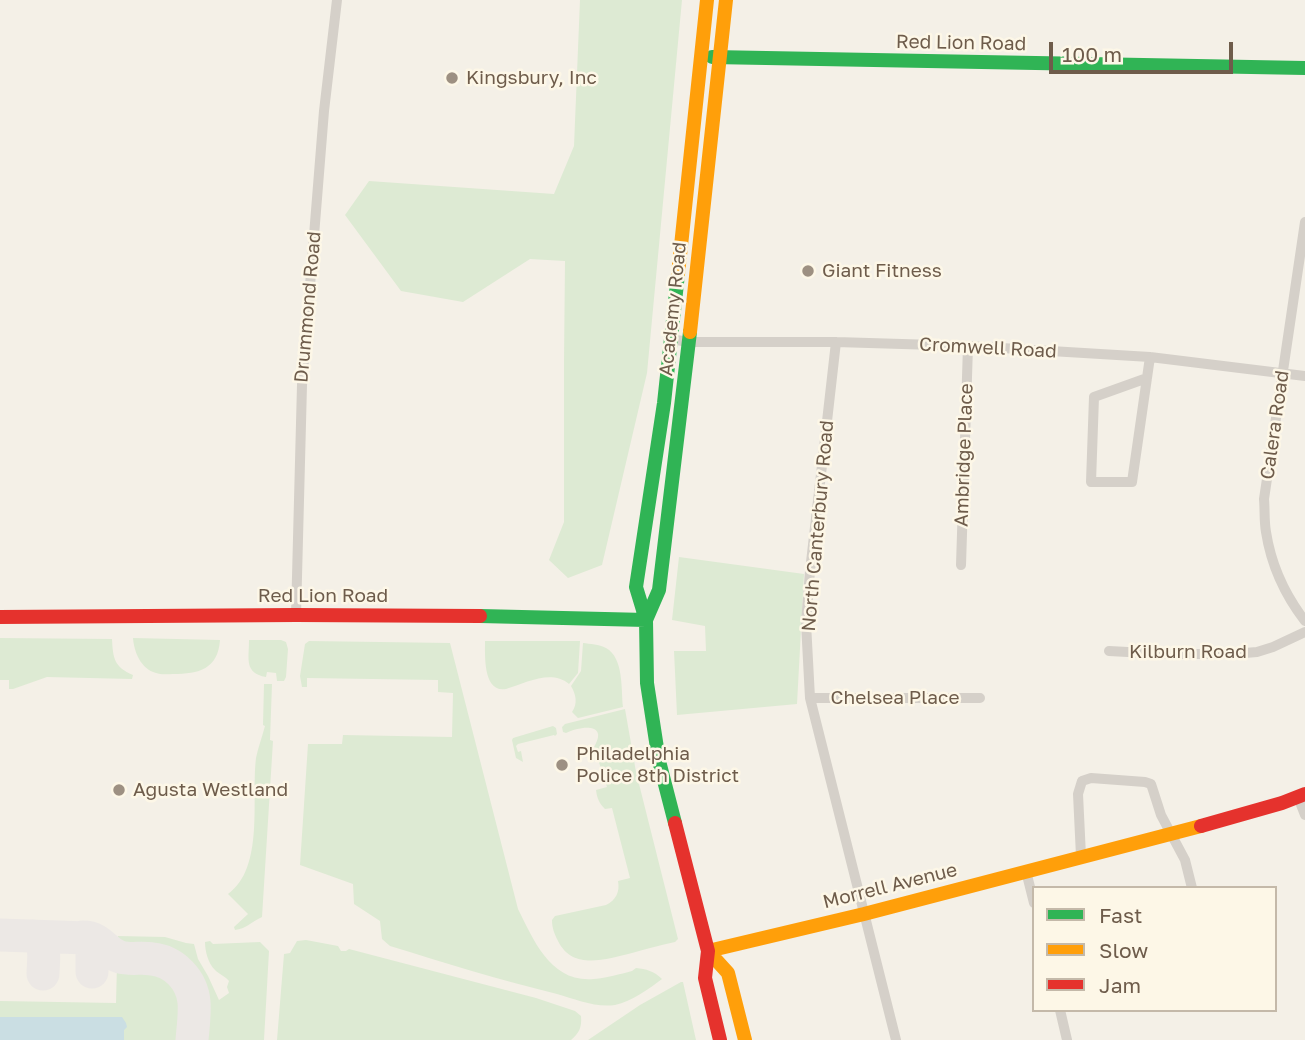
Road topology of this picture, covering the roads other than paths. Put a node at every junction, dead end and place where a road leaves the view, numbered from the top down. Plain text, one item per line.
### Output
1 (337, 0) edge
2 (706, 0) edge
3 (726, 0) edge
4 (700, 56) junction
5 (720, 58) junction
6 (1305, 68) edge
7 (1305, 222) edge
8 (670, 339) junction
9 (689, 342) junction
10 (836, 342) junction
11 (968, 346) junction
12 (1150, 357) junction
13 (1282, 373) junction
14 (1305, 376) edge
15 (1147, 377) junction
16 (961, 565) dead end
17 (296, 615) junction
18 (0, 617) edge
19 (646, 620) junction
20 (1305, 621) edge
21 (1305, 632) edge
22 (1109, 651) dead end
23 (810, 698) junction
24 (980, 698) dead end
25 (1301, 796) edge
26 (1305, 815) edge
27 (1172, 834) junction
28 (1082, 856) junction
29 (1026, 871) junction
30 (1192, 886) edge
31 (1032, 895) edge
32 (864, 914) junction
33 (708, 951) junction
34 (1061, 1015) edge
35 (720, 1040) edge
36 (745, 1040) edge
37 (896, 1040) edge
38 (1067, 1040) edge

1 - 17 street, Drummond Road
2 - 4 street, Academy Road
3 - 5 street, Academy Road
4 - 5 street, Red Lion Road
4 - 8 street, Academy Road
5 - 6 street, Red Lion Road
5 - 9 street, Academy Road
7 - 13 street, Calera Road
8 - 9 street, Cromwell Road
8 - 19 street, Academy Road
9 - 10 street, Cromwell Road
9 - 19 street, Academy Road
10 - 11 street, Cromwell Road
10 - 23 street, North Canterbury Road
11 - 12 street, Cromwell Road
11 - 16 street, Ambridge Place
12 - 13 street, Cromwell Road
12 - 15 street
13 - 14 street, Cromwell Road
13 - 20 street, Calera Road
15 - 15 street
17 - 18 street, Red Lion Road
17 - 19 street, Red Lion Road
19 - 33 street, Academy Road
21 - 22 street, Kilburn Road
23 - 24 street, Chelsea Place
23 - 32 street, North Canterbury Road
25 - 26 street
25 - 27 street, Morrell Avenue
27 - 28 street, Morrell Avenue
27 - 28 street
27 - 30 street
28 - 29 street, Morrell Avenue
29 - 31 street
29 - 32 street, Morrell Avenue
32 - 33 street, Morrell Avenue
32 - 37 street, North Canterbury Road
33 - 35 street, Academy Road
33 - 36 street, Academy Road
34 - 38 street

